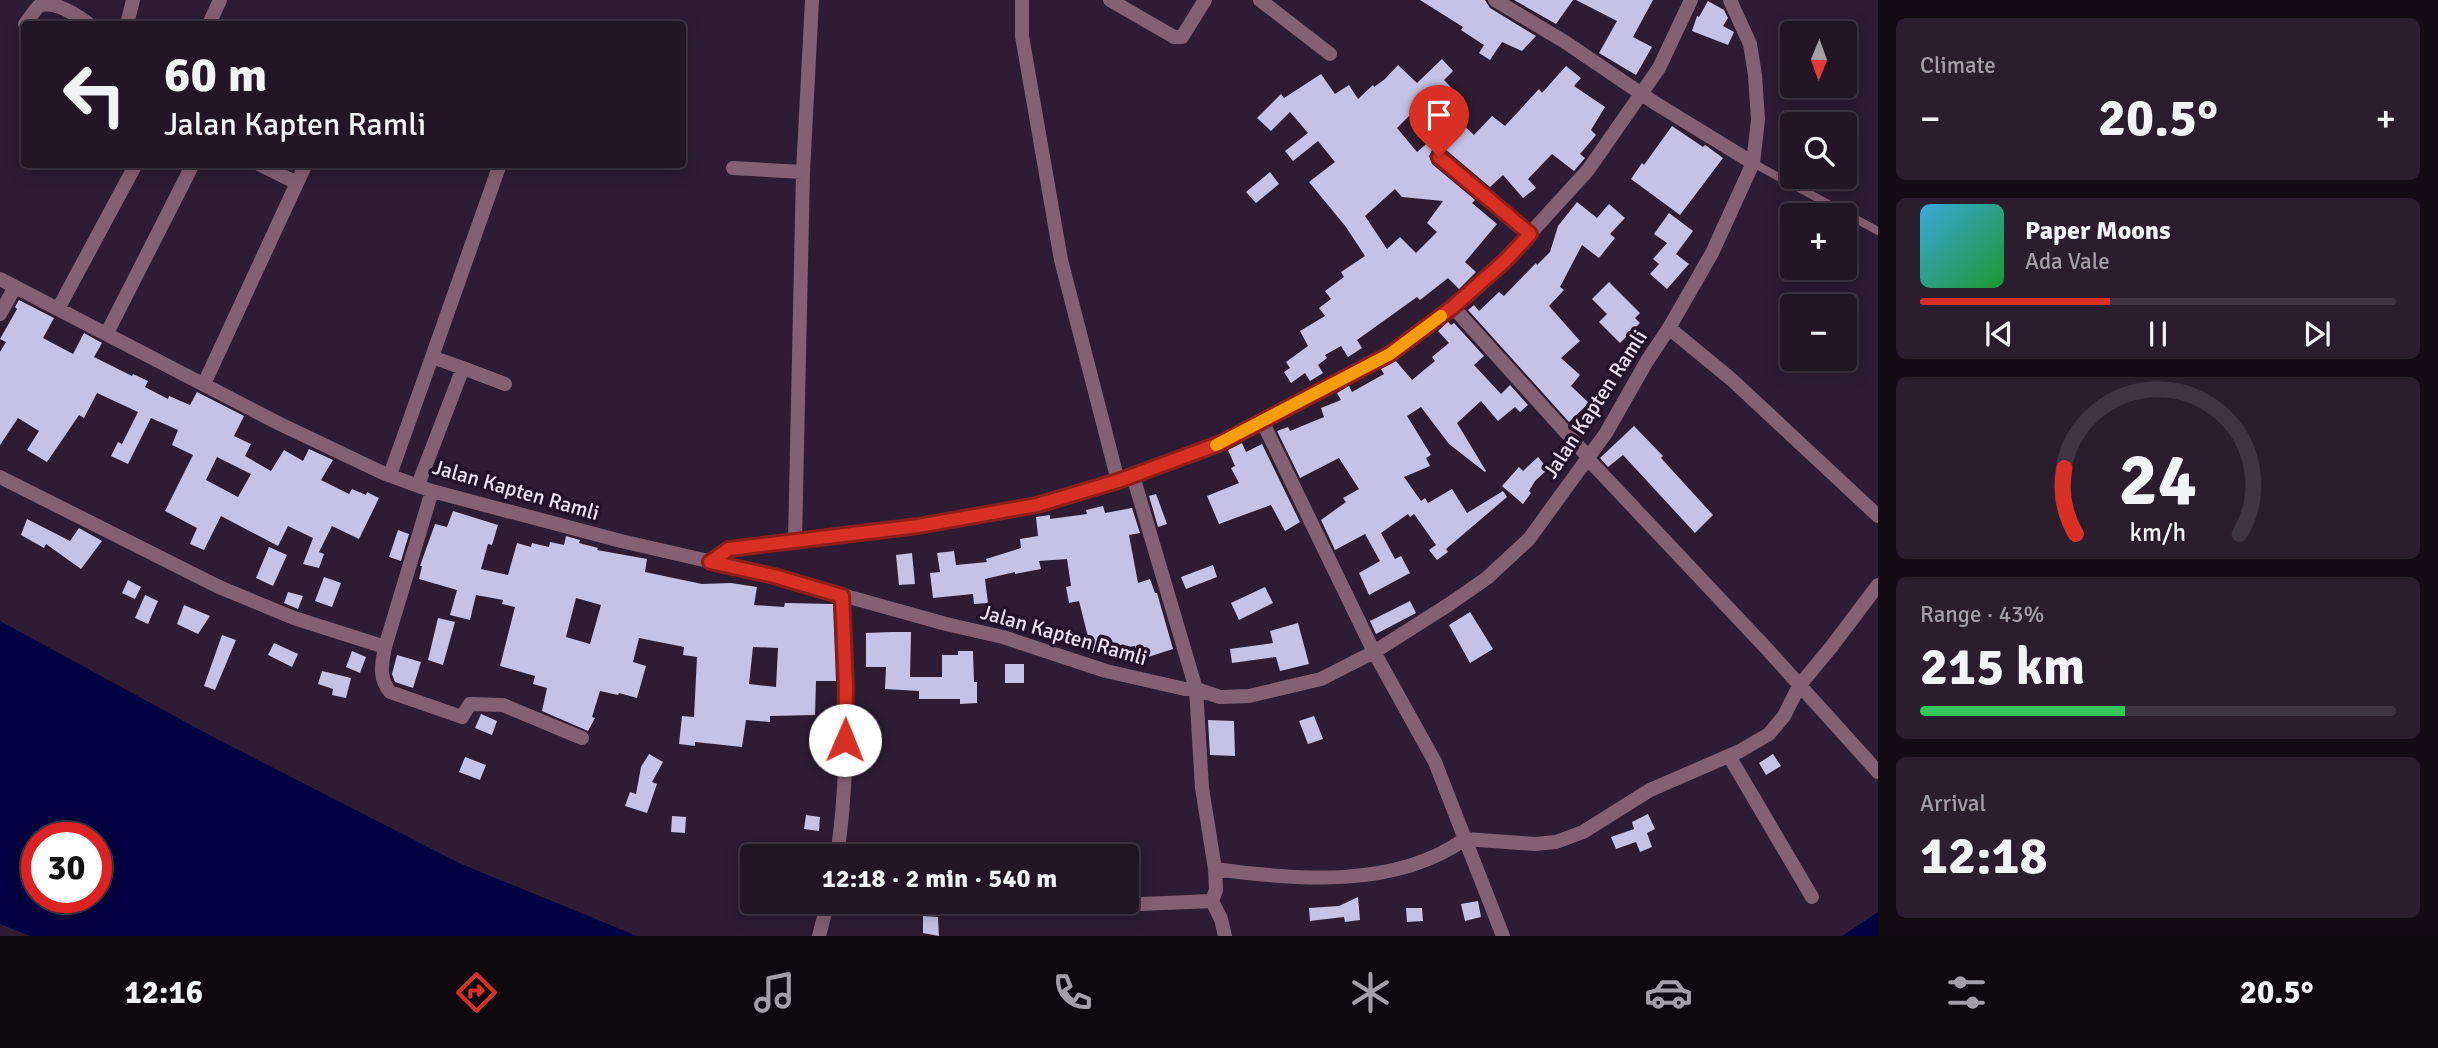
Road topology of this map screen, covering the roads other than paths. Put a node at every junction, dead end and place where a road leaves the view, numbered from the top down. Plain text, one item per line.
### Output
1 (133, 0) edge
2 (220, 0) edge
3 (812, 0) edge
4 (1022, 0) edge
5 (1110, 0) edge
6 (1205, 0) edge
7 (1260, 0) edge
8 (1495, 0) edge
9 (1691, 0) edge
10 (1730, 0) edge
11 (27, 21) edge
12 (85, 21) edge
13 (128, 21) edge
14 (210, 21) edge
15 (1329, 54) dead end
16 (1642, 93) junction
17 (1439, 157) dead end
18 (1753, 163) junction
19 (134, 168) edge
20 (191, 168) edge
21 (267, 168) edge
22 (304, 168) edge
23 (499, 168) edge
24 (733, 168) dead end
25 (803, 172) junction
26 (297, 183) junction
27 (1878, 231) edge
28 (1530, 234) junction
29 (0, 279) edge
30 (15, 287) junction
31 (1453, 307) junction
32 (58, 309) junction
33 (0, 314) edge
34 (1669, 328) junction
35 (107, 333) junction
36 (432, 357) junction
37 (463, 368) junction
38 (204, 384) junction
39 (505, 384) dead end
40 (1262, 421) junction
41 (1589, 458) junction
42 (390, 475) junction
43 (1133, 476) junction
44 (0, 477) edge
45 (1118, 481) junction
46 (418, 485) junction
47 (432, 491) junction
48 (1878, 516) edge
49 (795, 540) junction
50 (710, 562) junction
51 (1878, 585) edge
52 (842, 596) junction
53 (385, 647) junction
54 (1374, 652) junction
55 (1799, 686) junction
56 (1196, 688) junction
57 (582, 738) dead end
58 (1729, 756) junction
59 (1878, 772) edge
60 (1465, 839) junction
61 (838, 844) edge
62 (1215, 869) junction
63 (1812, 897) dead end
64 (1212, 901) junction
65 (1139, 904) edge
66 (825, 914) edge
67 (819, 936) edge
68 (1225, 936) edge
69 (1503, 936) edge

1 - 13 street
2 - 14 street
3 - 25 street
4 - 45 street
5 - 6 street
7 - 15 street
8 - 16 street
9 - 16 street
10 - 18 street, Jalan Kapten Ramli
11 - 12 street
16 - 18 street
16 - 28 street
17 - 28 street
18 - 27 lane
18 - 34 street, Jalan Kapten Ramli
19 - 32 street
20 - 35 street
21 - 26 street
22 - 26 street
23 - 36 street
24 - 25 street
25 - 49 street
26 - 38 street
28 - 31 street
29 - 30 street, Jalan Kapten Ramli
30 - 32 street, Jalan Kapten Ramli
30 - 33 street
31 - 40 street
31 - 41 street
32 - 35 street, Jalan Kapten Ramli
34 - 41 street, Jalan Kapten Ramli
34 - 48 street
35 - 38 street, Jalan Kapten Ramli
36 - 37 street
36 - 42 street
37 - 39 street
37 - 46 street
38 - 42 street, Jalan Kapten Ramli
40 - 43 street
40 - 54 street
41 - 54 street, Jalan Kapten Ramli
41 - 55 street
42 - 46 street, Jalan Kapten Ramli
43 - 45 street
43 - 56 street
44 - 53 street
45 - 49 street
46 - 47 street, Jalan Kapten Ramli
47 - 50 street, Jalan Kapten Ramli
47 - 53 street
49 - 50 street
50 - 52 street, Jalan Kapten Ramli
51 - 55 street
52 - 56 street, Jalan Kapten Ramli
52 - 61 street
53 - 57 street
54 - 56 street, Jalan Kapten Ramli
54 - 60 street
55 - 58 street
55 - 59 street
56 - 62 street
58 - 60 street
58 - 63 street
60 - 62 street
60 - 69 street
62 - 64 street
64 - 65 street
64 - 68 street
66 - 67 street

